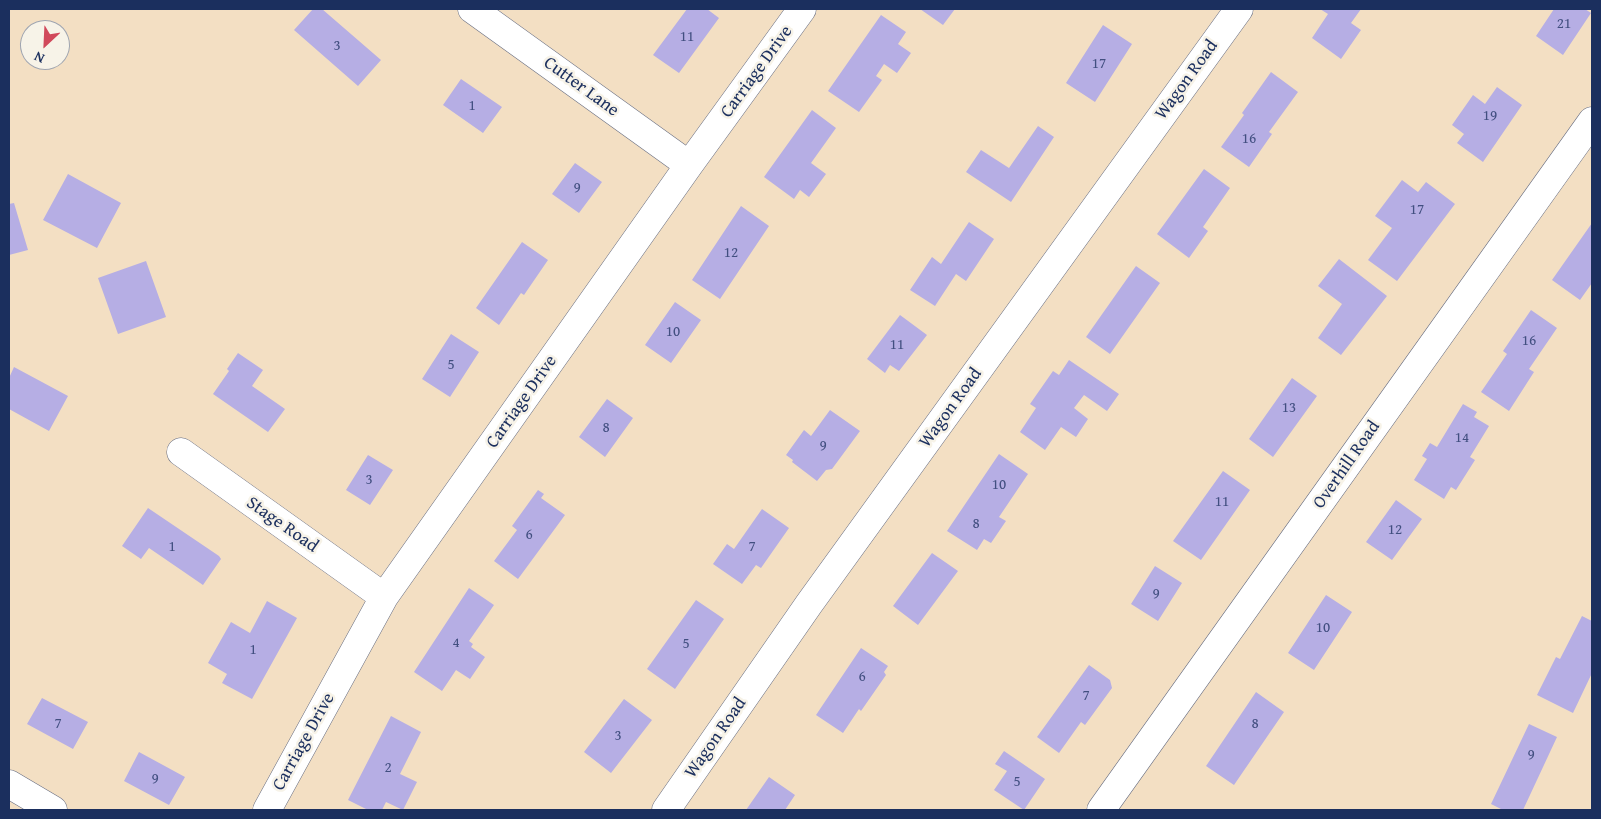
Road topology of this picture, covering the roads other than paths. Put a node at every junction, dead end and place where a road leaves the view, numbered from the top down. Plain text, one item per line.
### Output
1 (472, 9) edge
2 (802, 9) edge
3 (1239, 9) edge
4 (1592, 121) edge
5 (689, 165) junction
6 (181, 452) dead end
7 (384, 597) junction
8 (9, 784) edge
9 (53, 810) edge
10 (267, 810) edge
11 (666, 810) edge
12 (1101, 810) edge

1 - 5 street, Cutter Lane
2 - 5 street, Carriage Drive
3 - 11 street, Wagon Road
4 - 12 street, Overhill Road
5 - 7 street, Carriage Drive
6 - 7 street, Stage Road
7 - 10 street, Carriage Drive
8 - 9 street

